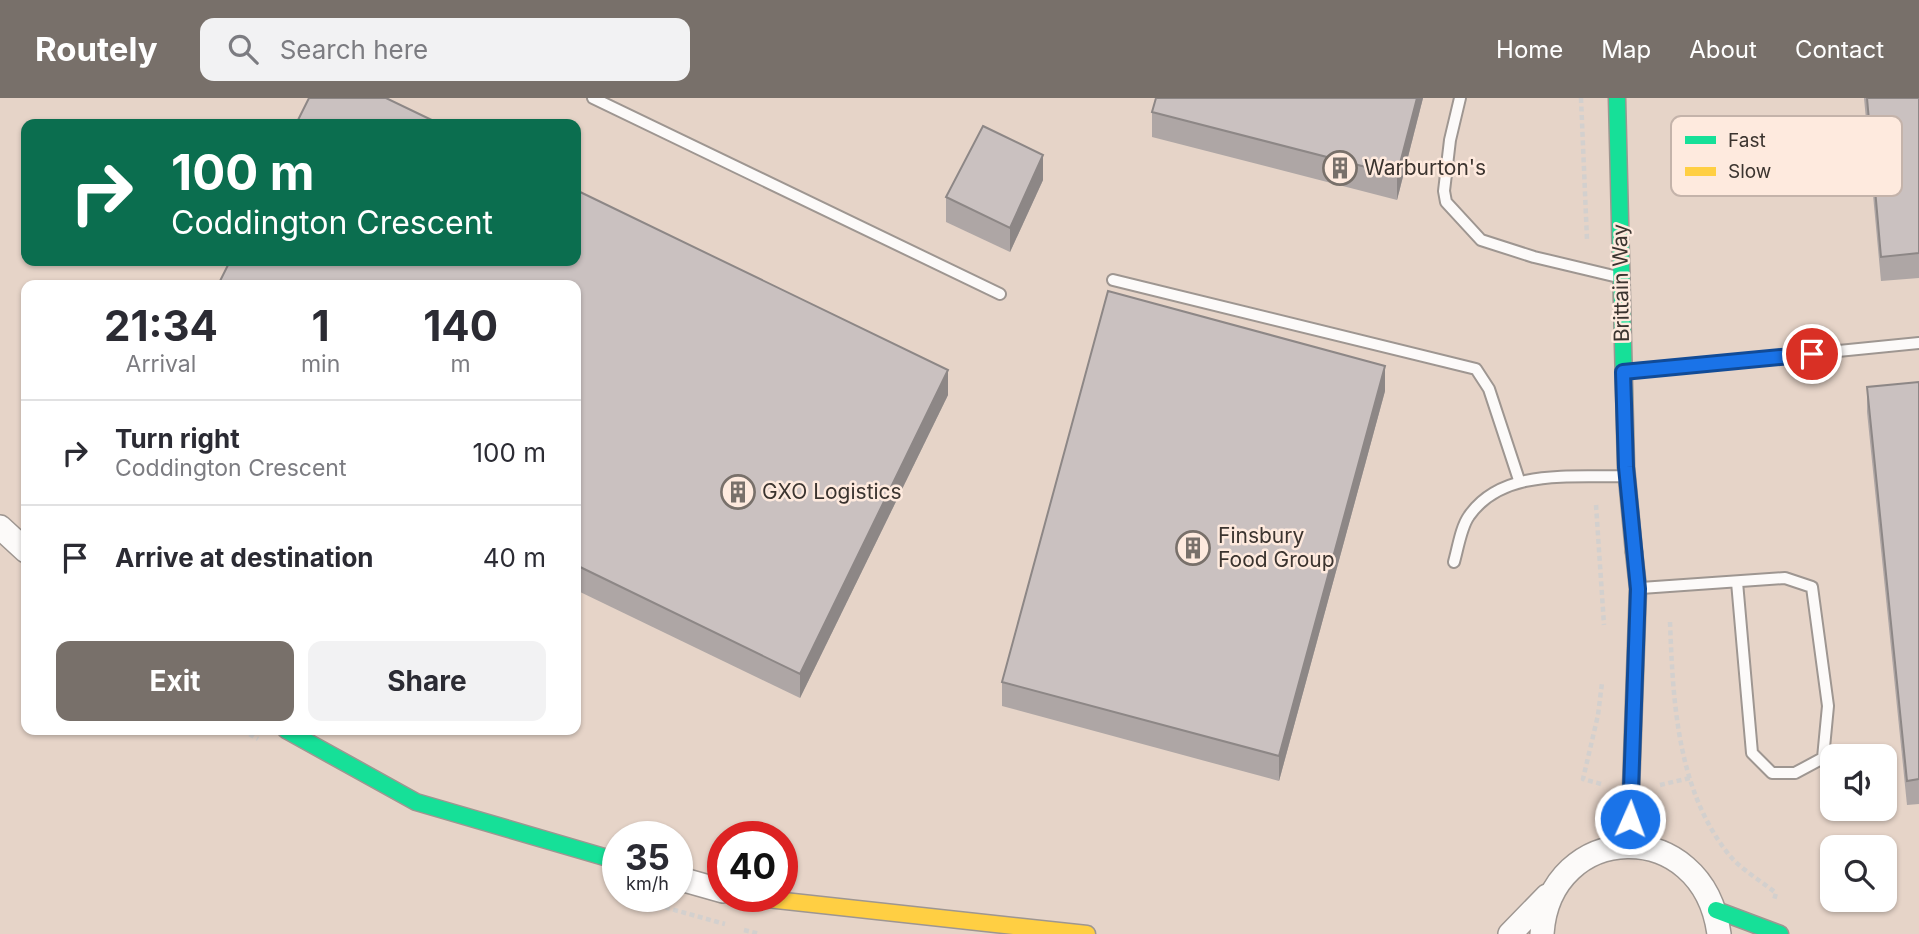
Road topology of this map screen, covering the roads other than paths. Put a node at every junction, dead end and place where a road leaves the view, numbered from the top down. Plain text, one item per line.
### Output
1 (593, 98) edge
2 (1460, 98) edge
3 (1616, 98) edge
4 (1621, 277) junction
5 (1113, 280) dead end
6 (1000, 294) dead end
7 (1919, 343) edge
8 (1623, 372) junction
9 (1626, 476) junction
10 (1519, 480) junction
11 (0, 527) edge
12 (21, 546) edge
13 (1454, 562) dead end
14 (1737, 582) junction
15 (1638, 589) junction
16 (295, 735) edge
17 (1629, 846) junction
18 (602, 856) edge
19 (1553, 890) junction
20 (798, 902) edge
21 (1716, 910) junction
22 (1087, 934) edge
23 (1510, 934) edge
24 (1542, 934) edge
25 (1719, 934) edge
26 (1780, 934) edge

1 - 6 lane
2 - 4 lane
3 - 4 street, Brittain Way
4 - 8 street, Brittain Way
5 - 10 lane
7 - 8 lane
8 - 9 street, Brittain Way
9 - 10 lane
9 - 15 street, Brittain Way
10 - 13 lane
11 - 12 street
14 - 14 lane
14 - 15 lane
15 - 17 street, Brittain Way
16 - 18 street
17 - 19 street
17 - 21 street
19 - 23 street
19 - 24 street
20 - 22 street
21 - 25 street
21 - 26 street

